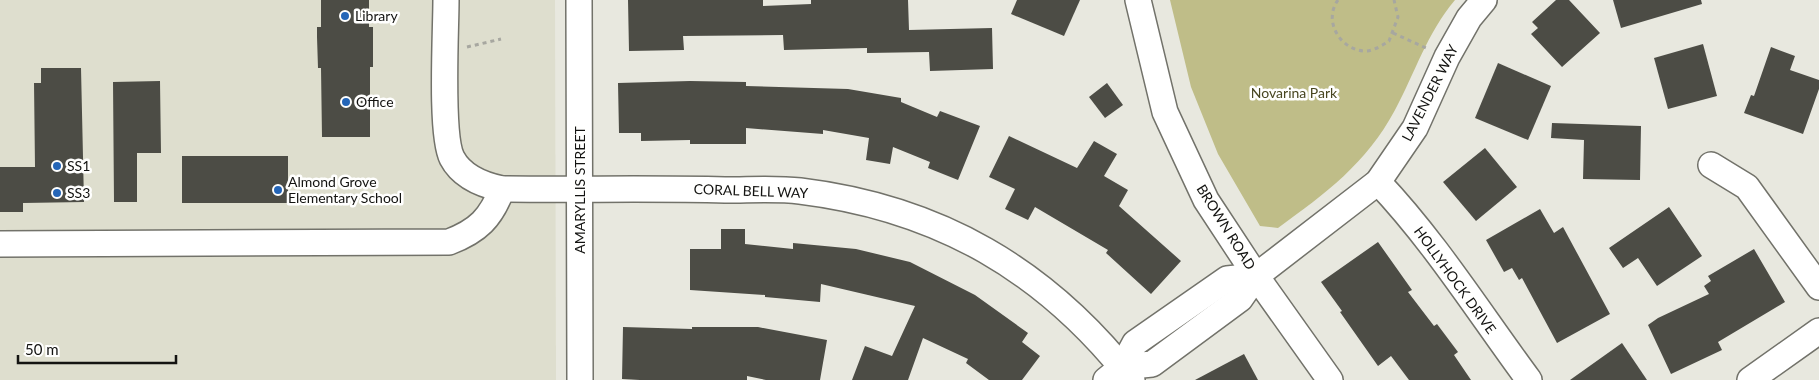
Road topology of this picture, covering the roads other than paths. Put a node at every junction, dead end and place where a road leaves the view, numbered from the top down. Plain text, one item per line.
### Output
1 (446, 0) edge
2 (579, 0) edge
3 (1138, 0) edge
4 (1484, 0) edge
5 (1711, 165) dead end
6 (1378, 182) junction
7 (502, 189) junction
8 (580, 190) junction
9 (0, 244) edge
10 (1256, 276) junction
11 (1819, 287) edge
12 (1819, 331) edge
13 (1120, 376) edge
14 (580, 380) edge
15 (1330, 380) edge
16 (1529, 380) edge
17 (1750, 380) edge

1 - 7 street, CORAL BELL WAY
2 - 8 street, AMARYLLIS STREET
3 - 10 street, BROWN ROAD
4 - 6 street, LAVENDER WAY
5 - 11 street
6 - 10 street, LAVENDER WAY
6 - 16 street, HOLLYHOCK DRIVE
7 - 8 street, CORAL BELL WAY
7 - 9 street
8 - 13 street, CORAL BELL WAY
8 - 14 street, AMARYLLIS STREET
10 - 13 street, LAVENDER WAY
10 - 15 street, BROWN ROAD
12 - 17 street

